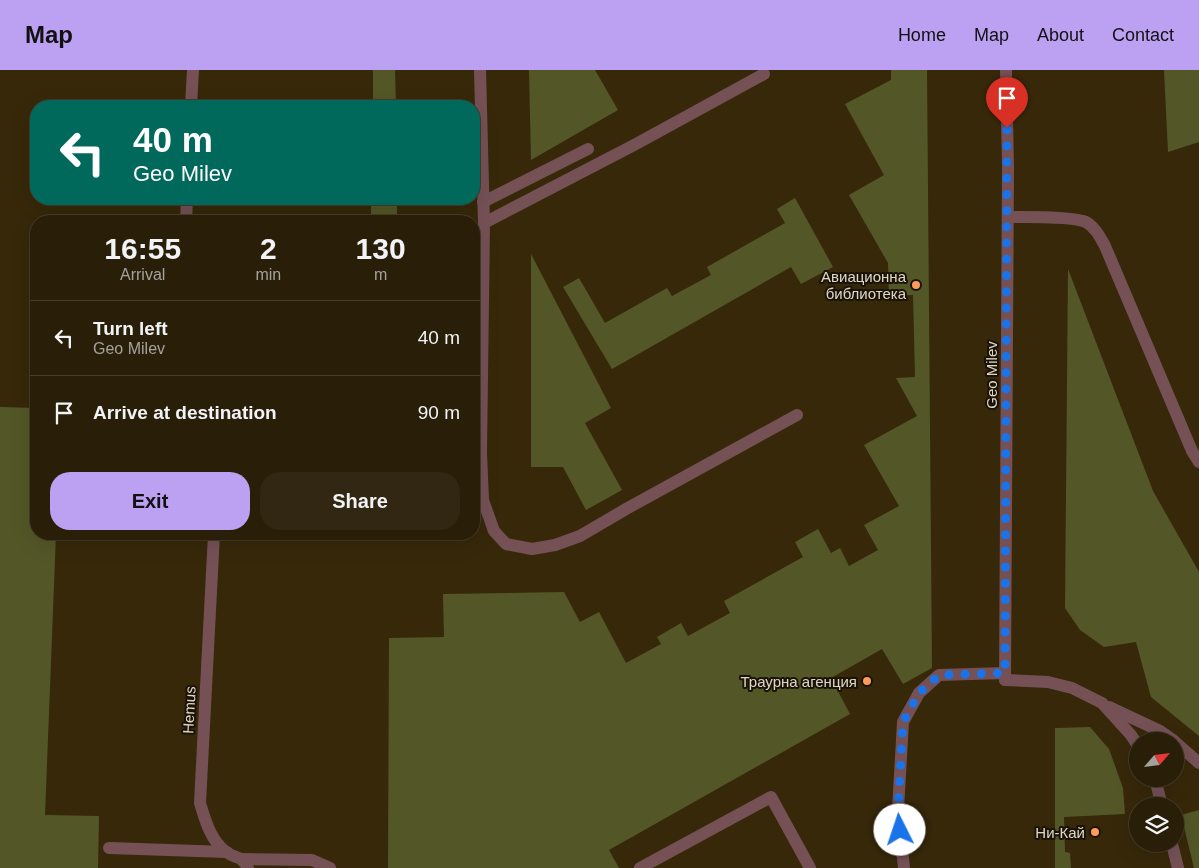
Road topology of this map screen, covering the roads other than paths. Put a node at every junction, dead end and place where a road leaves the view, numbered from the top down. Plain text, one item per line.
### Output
1 (192, 70) edge
2 (480, 70) edge
3 (1006, 70) edge
4 (764, 74) dead end
5 (191, 100) edge
6 (588, 149) dead end
7 (483, 202) junction
8 (1008, 217) junction
9 (484, 223) junction
10 (480, 354) edge
11 (797, 415) dead end
12 (1199, 462) edge
13 (480, 476) edge
14 (214, 540) edge
15 (1005, 676) junction
16 (1102, 703) junction
17 (1161, 732) edge
18 (1129, 733) edge
19 (1184, 750) edge
20 (1199, 763) edge
21 (109, 848) dead end
22 (227, 852) junction
23 (1174, 852) edge
24 (245, 863) edge
25 (330, 868) edge
26 (640, 868) edge
27 (810, 868) edge
28 (904, 868) edge
29 (1178, 868) edge

1 - 5 street
2 - 7 street
3 - 8 street, Geo Milev
4 - 9 street
6 - 7 street
7 - 9 street
8 - 12 street
8 - 15 street, Geo Milev
9 - 10 street
11 - 13 street
14 - 22 street, Hemus
15 - 16 street
15 - 28 street
16 - 17 street
16 - 18 street
19 - 20 street
21 - 22 street
22 - 24 street, Hemus
23 - 29 street
24 - 25 street
26 - 27 street

